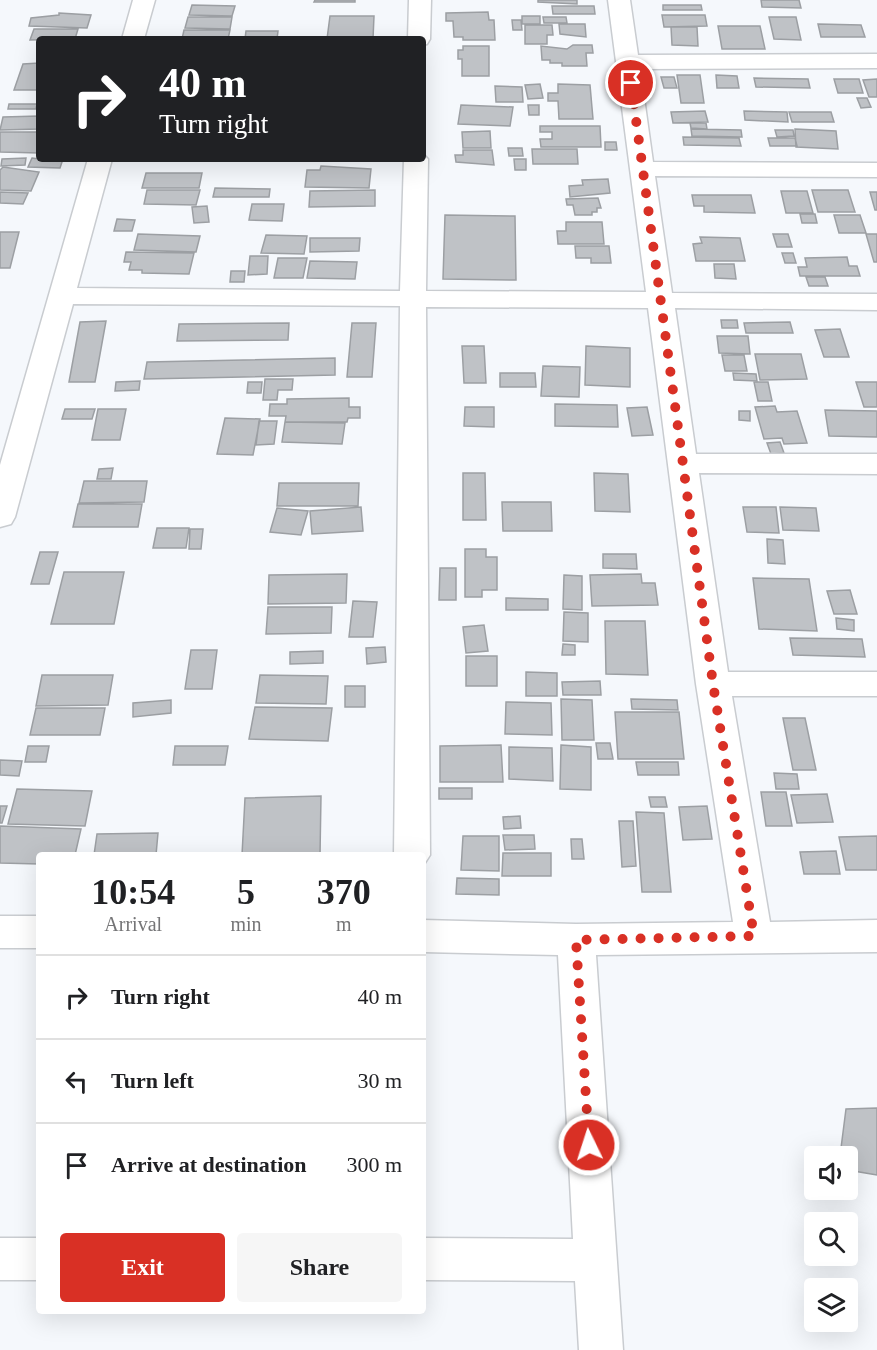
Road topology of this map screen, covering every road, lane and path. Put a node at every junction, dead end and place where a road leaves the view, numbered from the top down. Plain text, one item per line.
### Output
1 (144, 0) edge
2 (420, 0) edge
3 (619, 0) edge
4 (134, 36) edge
5 (419, 36) edge
6 (877, 61) edge
7 (628, 62) junction
8 (99, 162) edge
9 (416, 162) edge
10 (642, 169) junction
11 (877, 170) edge
12 (62, 296) junction
13 (412, 298) junction
14 (660, 299) junction
15 (877, 302) edge
16 (683, 464) junction
17 (877, 464) edge
18 (0, 517) edge
19 (713, 684) junction
20 (877, 684) edge
21 (412, 852) edge
22 (0, 932) edge
23 (36, 932) edge
24 (426, 936) edge
25 (754, 936) junction
26 (877, 936) edge
27 (576, 940) junction
28 (0, 1259) edge
29 (36, 1259) edge
30 (426, 1259) edge
31 (597, 1260) junction
32 (601, 1350) edge

1 - 4 street
2 - 5 street
3 - 7 street
6 - 7 street
7 - 10 street
8 - 12 street
9 - 13 street
10 - 11 street
10 - 14 street
12 - 13 street
12 - 18 street
13 - 14 street
13 - 21 street
14 - 15 street
14 - 16 street
16 - 17 street
16 - 19 street
19 - 20 street
19 - 25 street
22 - 23 street
24 - 27 street
25 - 26 street
25 - 27 street
27 - 31 street
28 - 29 street
30 - 31 street
31 - 32 street

